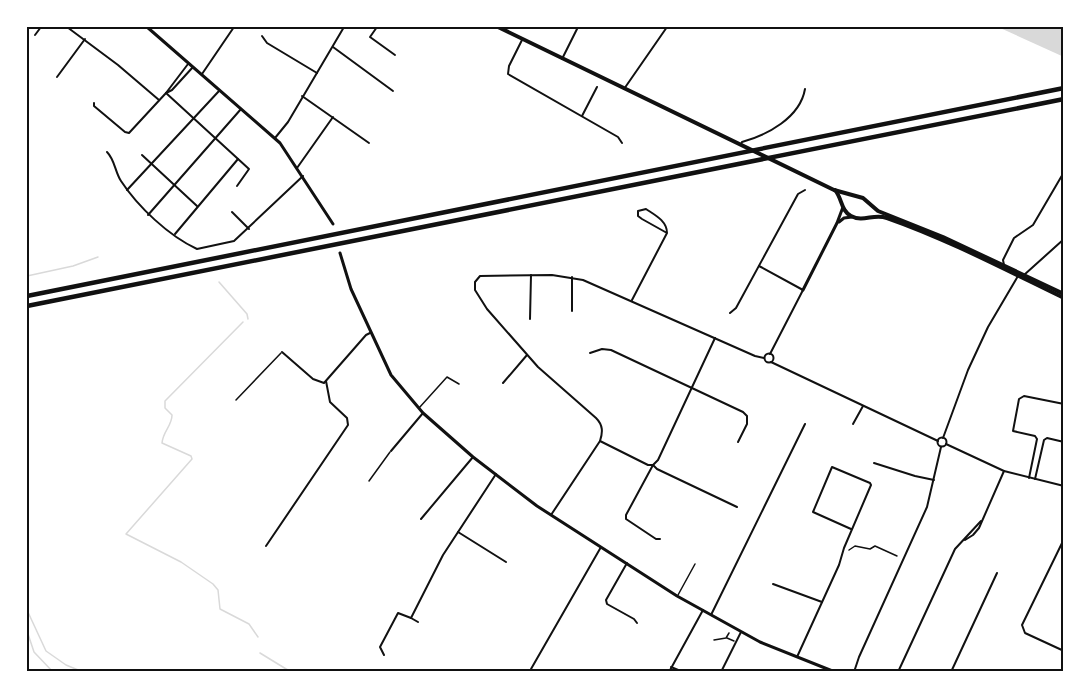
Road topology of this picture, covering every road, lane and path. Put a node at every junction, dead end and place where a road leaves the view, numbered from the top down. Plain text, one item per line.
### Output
1 (41, 27) edge
2 (67, 27) edge
3 (147, 27) edge
4 (234, 27) edge
5 (344, 27) edge
6 (376, 27) edge
7 (498, 27) edge
8 (578, 27) edge
9 (667, 27) edge
10 (35, 35) dead end
11 (262, 36) dead end
12 (85, 39) junction
13 (522, 40) junction
14 (333, 47) junction
15 (395, 55) dead end
16 (562, 59) junction
17 (189, 63) junction
18 (193, 67) junction
19 (316, 73) junction
20 (201, 74) junction
21 (57, 77) dead end
22 (597, 87) dead end
23 (1064, 88) edge
24 (624, 89) junction
25 (220, 90) junction
26 (805, 90) dead end
27 (393, 91) dead end
28 (166, 93) junction
29 (302, 96) junction
30 (159, 99) junction
31 (1064, 99) edge
32 (94, 103) dead end
33 (241, 109) junction
34 (582, 116) junction
35 (333, 117) junction
36 (194, 118) junction
37 (216, 138) junction
38 (275, 138) junction
39 (369, 143) dead end
40 (622, 143) dead end
41 (741, 144) junction
42 (107, 152) dead end
43 (142, 155) dead end
44 (238, 159) junction
45 (151, 164) junction
46 (297, 168) junction
47 (1063, 174) edge
48 (303, 176) junction
49 (174, 185) junction
50 (237, 186) dead end
51 (834, 189) junction
52 (127, 190) junction
53 (805, 190) dead end
54 (853, 195) junction
55 (843, 205) junction
56 (873, 205) junction
57 (198, 206) junction
58 (232, 212) dead end
59 (148, 215) junction
60 (853, 217) junction
61 (870, 217) junction
62 (837, 223) junction
63 (333, 224) dead end
64 (249, 228) junction
65 (667, 233) junction
66 (175, 234) junction
67 (1064, 239) edge
68 (340, 253) dead end
69 (1004, 266) junction
70 (759, 267) junction
71 (531, 275) junction
72 (1024, 275) junction
73 (1018, 276) junction
74 (572, 277) junction
75 (803, 290) junction
76 (27, 296) edge
77 (1064, 296) edge
78 (632, 301) junction
79 (27, 306) edge
80 (572, 311) dead end
81 (730, 313) dead end
82 (530, 319) dead end
83 (370, 333) junction
84 (715, 338) junction
85 (282, 352) joint
86 (590, 353) dead end
87 (770, 354) junction
88 (527, 355) junction
89 (764, 358) junction
90 (771, 362) junction
91 (326, 381) junction
92 (503, 383) dead end
93 (459, 384) dead end
94 (692, 388) junction
95 (236, 400) dead end
96 (1064, 404) edge
97 (863, 405) junction
98 (418, 408) junction
99 (423, 413) junction
100 (805, 424) dead end
101 (853, 424) dead end
102 (943, 438) junction
103 (600, 441) junction
104 (938, 441) junction
105 (738, 442) dead end
106 (1064, 442) edge
107 (946, 444) junction
108 (941, 447) junction
109 (391, 452) joint
110 (473, 457) junction
111 (874, 463) dead end
112 (653, 465) junction
113 (1004, 471) junction
114 (496, 474) junction
115 (1029, 478) junction
116 (1035, 479) junction
117 (934, 480) junction
118 (369, 481) dead end
119 (1064, 486) edge
120 (737, 507) dead end
121 (551, 515) junction
122 (421, 519) dead end
123 (851, 529) junction
124 (458, 532) junction
125 (660, 539) dead end
126 (1064, 539) edge
127 (266, 546) dead end
128 (601, 547) junction
129 (849, 550) dead end
130 (897, 556) dead end
131 (506, 562) dead end
132 (627, 563) junction
133 (695, 564) dead end
134 (997, 573) dead end
135 (774, 584) dead end
136 (677, 596) junction
137 (822, 602) junction
138 (703, 610) junction
139 (711, 615) junction
140 (411, 618) junction
141 (418, 622) dead end
142 (637, 623) dead end
143 (741, 632) junction
144 (729, 633) dead end
145 (726, 638) junction
146 (714, 640) dead end
147 (734, 641) dead end
148 (1064, 651) edge
149 (384, 655) dead end
150 (797, 657) junction
151 (672, 667) junction
152 (531, 669) dead end
153 (669, 672) edge
154 (683, 672) edge
155 (721, 672) edge
156 (834, 672) edge
157 (854, 672) edge
158 (898, 672) edge
159 (951, 672) edge

1 - 10 street
2 - 12 street
3 - 17 street
4 - 20 street
5 - 14 street
6 - 15 street
7 - 13 main road
8 - 16 street
9 - 24 street
11 - 19 street
12 - 21 street
12 - 30 street
13 - 16 main road
13 - 34 street
14 - 19 street
14 - 27 street
16 - 24 main road
17 - 18 street
17 - 28 street
18 - 20 street
18 - 28 street
19 - 29 street
20 - 25 street
22 - 34 street
23 - 76 highway
24 - 41 main road
25 - 33 street
25 - 36 street
26 - 41 street
28 - 30 street
28 - 36 street
29 - 35 street
29 - 38 street
30 - 32 street
31 - 79 highway
33 - 37 street
33 - 38 street
34 - 40 street
35 - 39 street
35 - 46 street
36 - 37 street
36 - 45 street
37 - 44 street
37 - 49 street
38 - 46 street
41 - 51 main road
42 - 52 street
43 - 45 street
44 - 50 street
44 - 57 street
45 - 49 street
45 - 52 street
46 - 48 street
47 - 69 street
48 - 63 street
48 - 64 street
49 - 57 street
49 - 59 street
51 - 54 main road
51 - 55 main road
52 - 59 street
53 - 70 street
54 - 55 main road
54 - 56 main road
55 - 60 main road
55 - 62 street
56 - 61 main road
56 - 69 main road
57 - 66 street
58 - 64 street
59 - 66 street
60 - 61 main road
60 - 62 street
61 - 73 main road
62 - 75 street
64 - 66 street
65 - 65 street
65 - 78 street
67 - 72 street
68 - 83 street
69 - 72 main road
70 - 75 street
70 - 81 street
71 - 74 street
71 - 82 street
71 - 88 street
72 - 77 main road
73 - 77 main road
73 - 102 street
74 - 78 street
74 - 80 street
75 - 87 street
78 - 84 street
83 - 91 street
83 - 98 street
84 - 89 street
84 - 94 street
85 - 91 street
85 - 95 street
86 - 94 street
87 - 89 street
87 - 90 street
88 - 92 street
88 - 103 street
89 - 90 street
90 - 97 street
91 - 127 street
93 - 98 street
94 - 105 street
94 - 112 street
96 - 115 street
97 - 101 street
97 - 104 street
98 - 99 street
99 - 109 street
99 - 110 street
100 - 139 street
102 - 104 street
102 - 107 street
103 - 112 street
103 - 121 street
104 - 108 street
106 - 116 street
107 - 108 street
107 - 113 street
108 - 117 street
109 - 118 street
110 - 114 street
110 - 122 street
111 - 117 street
112 - 120 street
112 - 125 street
113 - 115 street
113 - 158 street
114 - 121 street
114 - 124 street
115 - 116 street
116 - 119 street
117 - 157 street
121 - 128 street
123 - 123 street
123 - 137 street
124 - 131 street
124 - 140 street
126 - 148 street
128 - 132 street
128 - 152 street
129 - 130 street
132 - 136 street
132 - 142 street
133 - 136 street
134 - 159 street
135 - 137 street
136 - 138 street
137 - 150 street
138 - 139 street
138 - 151 street
139 - 143 street
140 - 141 street
140 - 149 street
143 - 150 street
143 - 155 street
144 - 145 street
145 - 146 street
145 - 147 street
150 - 156 street
151 - 153 street
151 - 154 street

